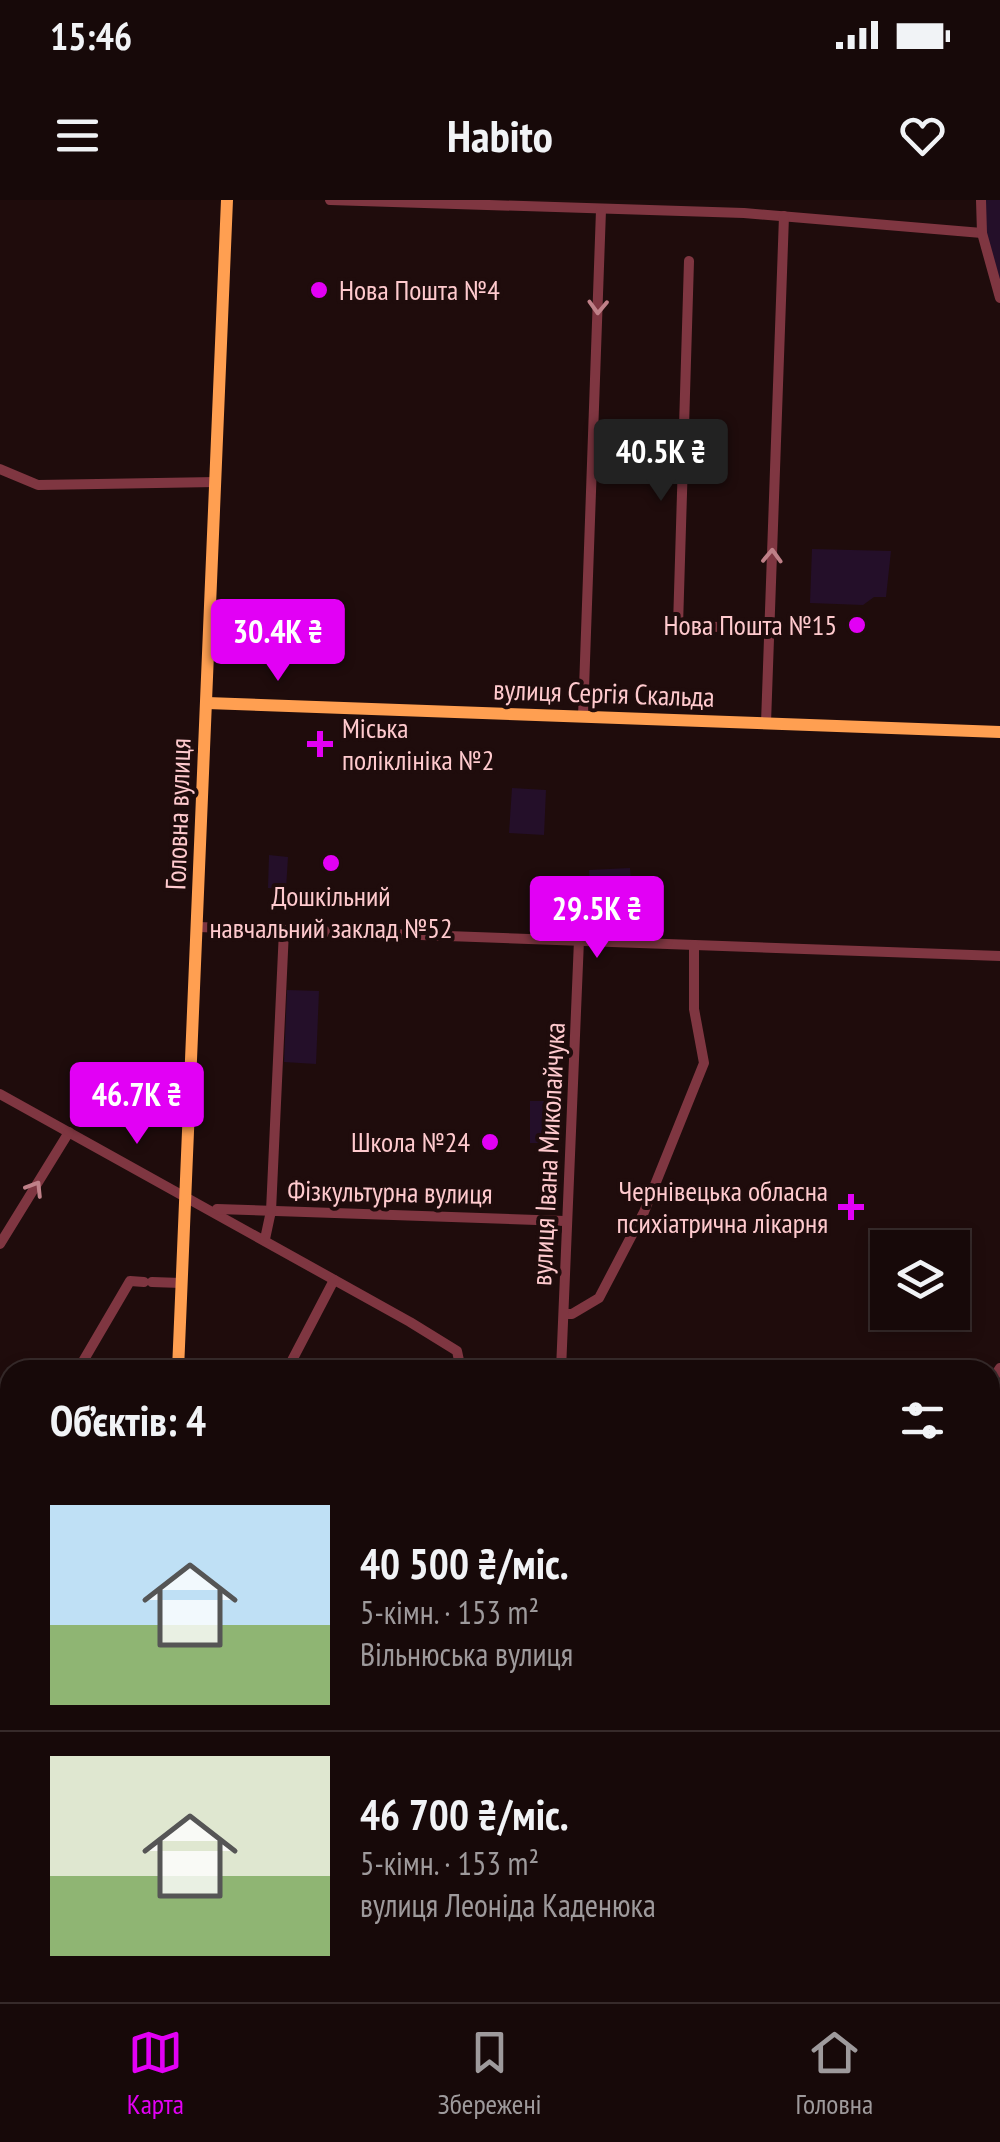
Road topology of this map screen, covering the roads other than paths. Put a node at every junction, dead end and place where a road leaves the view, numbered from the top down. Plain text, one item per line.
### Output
1 (228, 200) edge
2 (330, 200) edge
3 (981, 200) edge
4 (345, 201) edge
5 (602, 210) junction
6 (784, 216) junction
7 (982, 233) junction
8 (688, 261) dead end
9 (1000, 298) edge
10 (0, 469) edge
11 (216, 482) junction
12 (769, 628) junction
13 (207, 703) junction
14 (583, 717) junction
15 (766, 723) junction
16 (1000, 732) edge
17 (198, 927) junction
18 (284, 930) junction
19 (579, 940) junction
20 (694, 945) junction
21 (1000, 956) edge
22 (0, 1094) edge
23 (69, 1132) junction
24 (184, 1197) junction
25 (213, 1209) junction
26 (271, 1211) junction
27 (565, 1221) junction
28 (264, 1239) junction
29 (0, 1244) edge
30 (334, 1280) junction
31 (181, 1283) junction
32 (564, 1314) junction
33 (84, 1360) edge
34 (178, 1360) edge
35 (292, 1360) edge
36 (459, 1360) edge
37 (562, 1360) edge

1 - 11 main road, Головна вулиця
2 - 4 street
3 - 7 street
4 - 5 street
5 - 6 street
5 -> 14 street
6 - 7 street
12 -> 6 street
7 - 9 street
8 - 12 street
10 - 11 street
11 - 13 main road, Головна вулиця
12 - 15 street
13 - 14 main road, вулиця Сергія Скальда
13 - 17 main road, Головна вулиця
14 - 15 main road, вулиця Сергія Скальда
15 - 16 main road, вулиця Сергія Скальда
17 - 18 street
17 - 24 main road, Головна вулиця
18 - 19 street
18 - 26 street
19 - 20 street
19 - 27 street, вулиця Івана Миколайчука
20 - 21 street
20 - 32 street
22 - 23 street
23 - 24 street
29 -> 23 street
24 - 25 street
24 - 31 main road, Головна вулиця
25 - 26 street, Фізкультурна вулиця
25 - 28 street
26 - 27 street, Фізкультурна вулиця
26 - 28 street
27 - 32 street, вулиця Івана Миколайчука
28 - 30 street
30 - 35 street
30 - 36 street
31 - 33 street
31 - 34 main road, Головна вулиця
32 - 37 street, вулиця Івана Миколайчука

